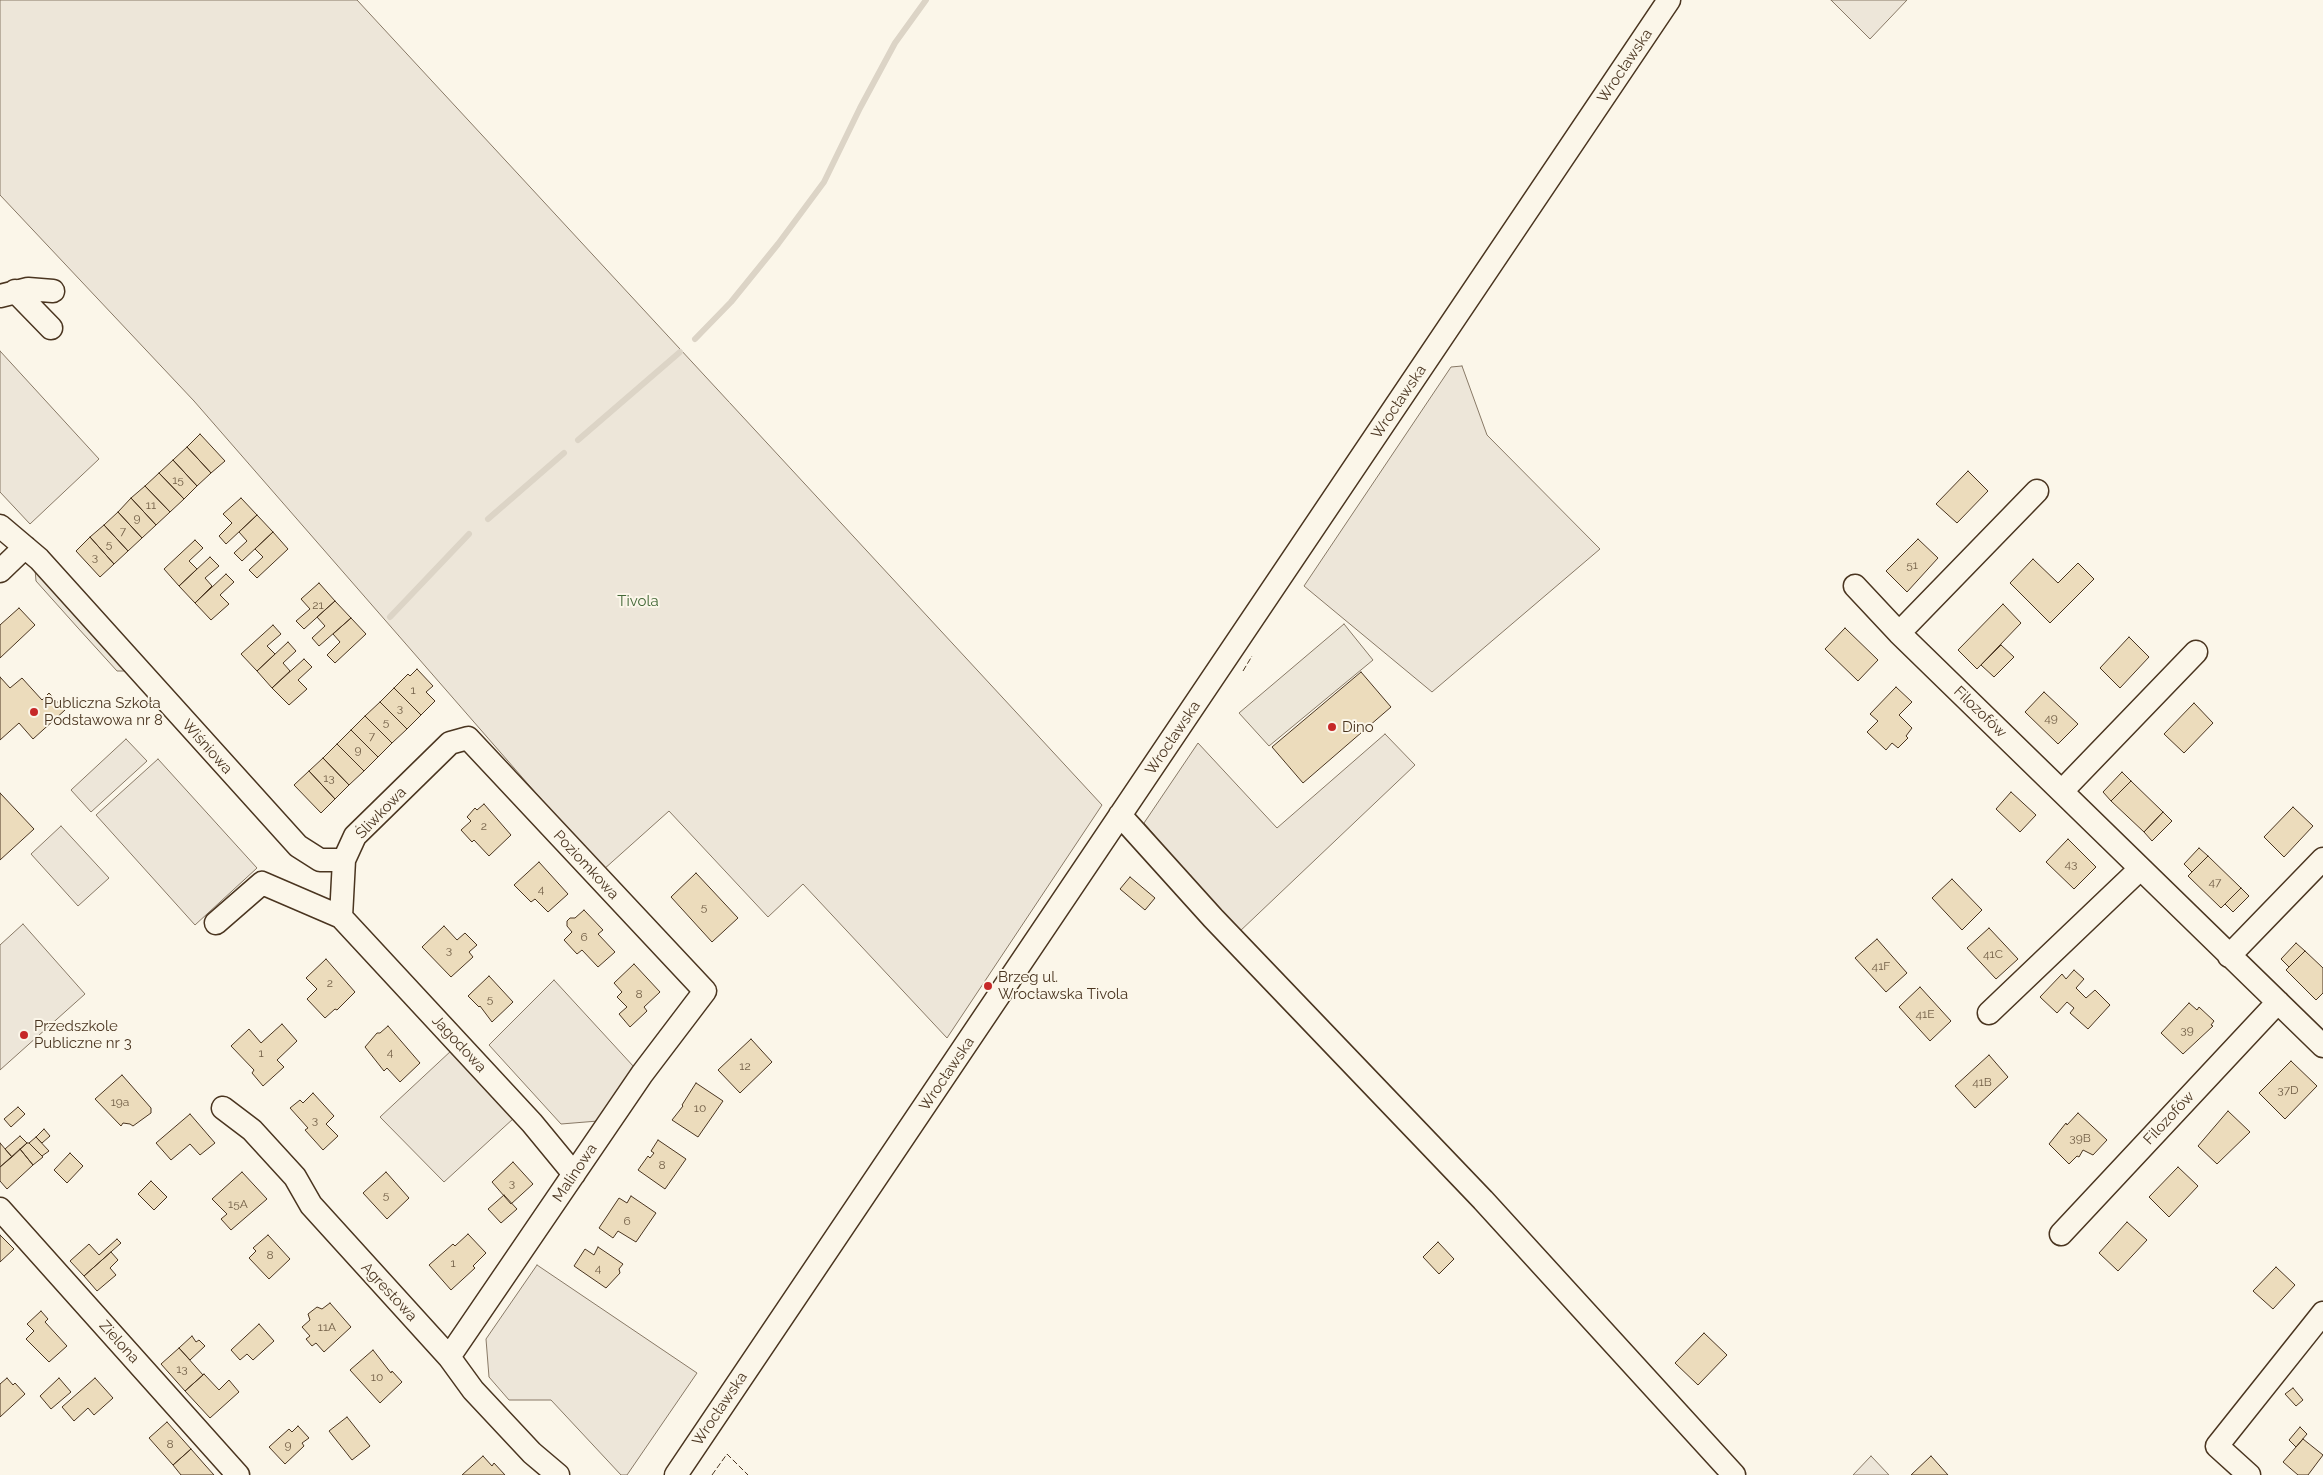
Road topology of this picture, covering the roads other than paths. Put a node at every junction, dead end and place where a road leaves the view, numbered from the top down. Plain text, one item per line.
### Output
1 (1669, 0) edge
2 (53, 291) dead end
3 (7, 294) edge
4 (51, 328) dead end
5 (2037, 492) dead end
6 (0, 526) edge
7 (25, 547) junction
8 (0, 571) edge
9 (1856, 586) dead end
10 (1899, 633) junction
11 (2196, 652) dead end
12 (468, 738) joint
13 (2062, 791) junction
14 (1120, 815) junction
15 (344, 860) junction
16 (2323, 860) edge
17 (2140, 869) junction
18 (341, 917) junction
19 (216, 923) dead end
20 (2230, 956) junction
21 (705, 991) joint
22 (2278, 1002) junction
23 (1989, 1013) dead end
24 (2323, 1046) edge
25 (223, 1108) dead end
26 (574, 1174) junction
27 (0, 1209) edge
28 (2061, 1234) dead end
29 (2323, 1313) edge
30 (449, 1357) junction
31 (238, 1475) edge
32 (558, 1475) edge
33 (676, 1475) edge
34 (1734, 1475) edge
35 (2249, 1475) edge

1 - 14 street, Wrocławska
2 - 3 street
3 - 4 street
5 - 10 street
6 - 7 street, Wiśniowa
7 - 8 street
7 - 15 street, Wiśniowa
9 - 10 street, Filozofów
10 - 13 street, Filozofów
11 - 13 street
12 - 15 street, Śliwkowa
12 - 21 street, Poziomkowa
13 - 17 street, Filozofów
14 - 33 street, Wrocławska
14 - 34 street
15 - 18 street, Śliwkowa
16 - 20 street
17 - 20 street, Filozofów
17 - 23 street
18 - 19 street
18 - 26 street, Jagodowa
20 - 22 street, Filozofów
21 - 26 street, Malinowa
22 - 24 street, Filozofów
22 - 28 street, Filozofów
25 - 30 street, Agrestowa
26 - 30 street, Malinowa
27 - 31 street, Zielona
29 - 35 street
30 - 32 street, Agrestowa

